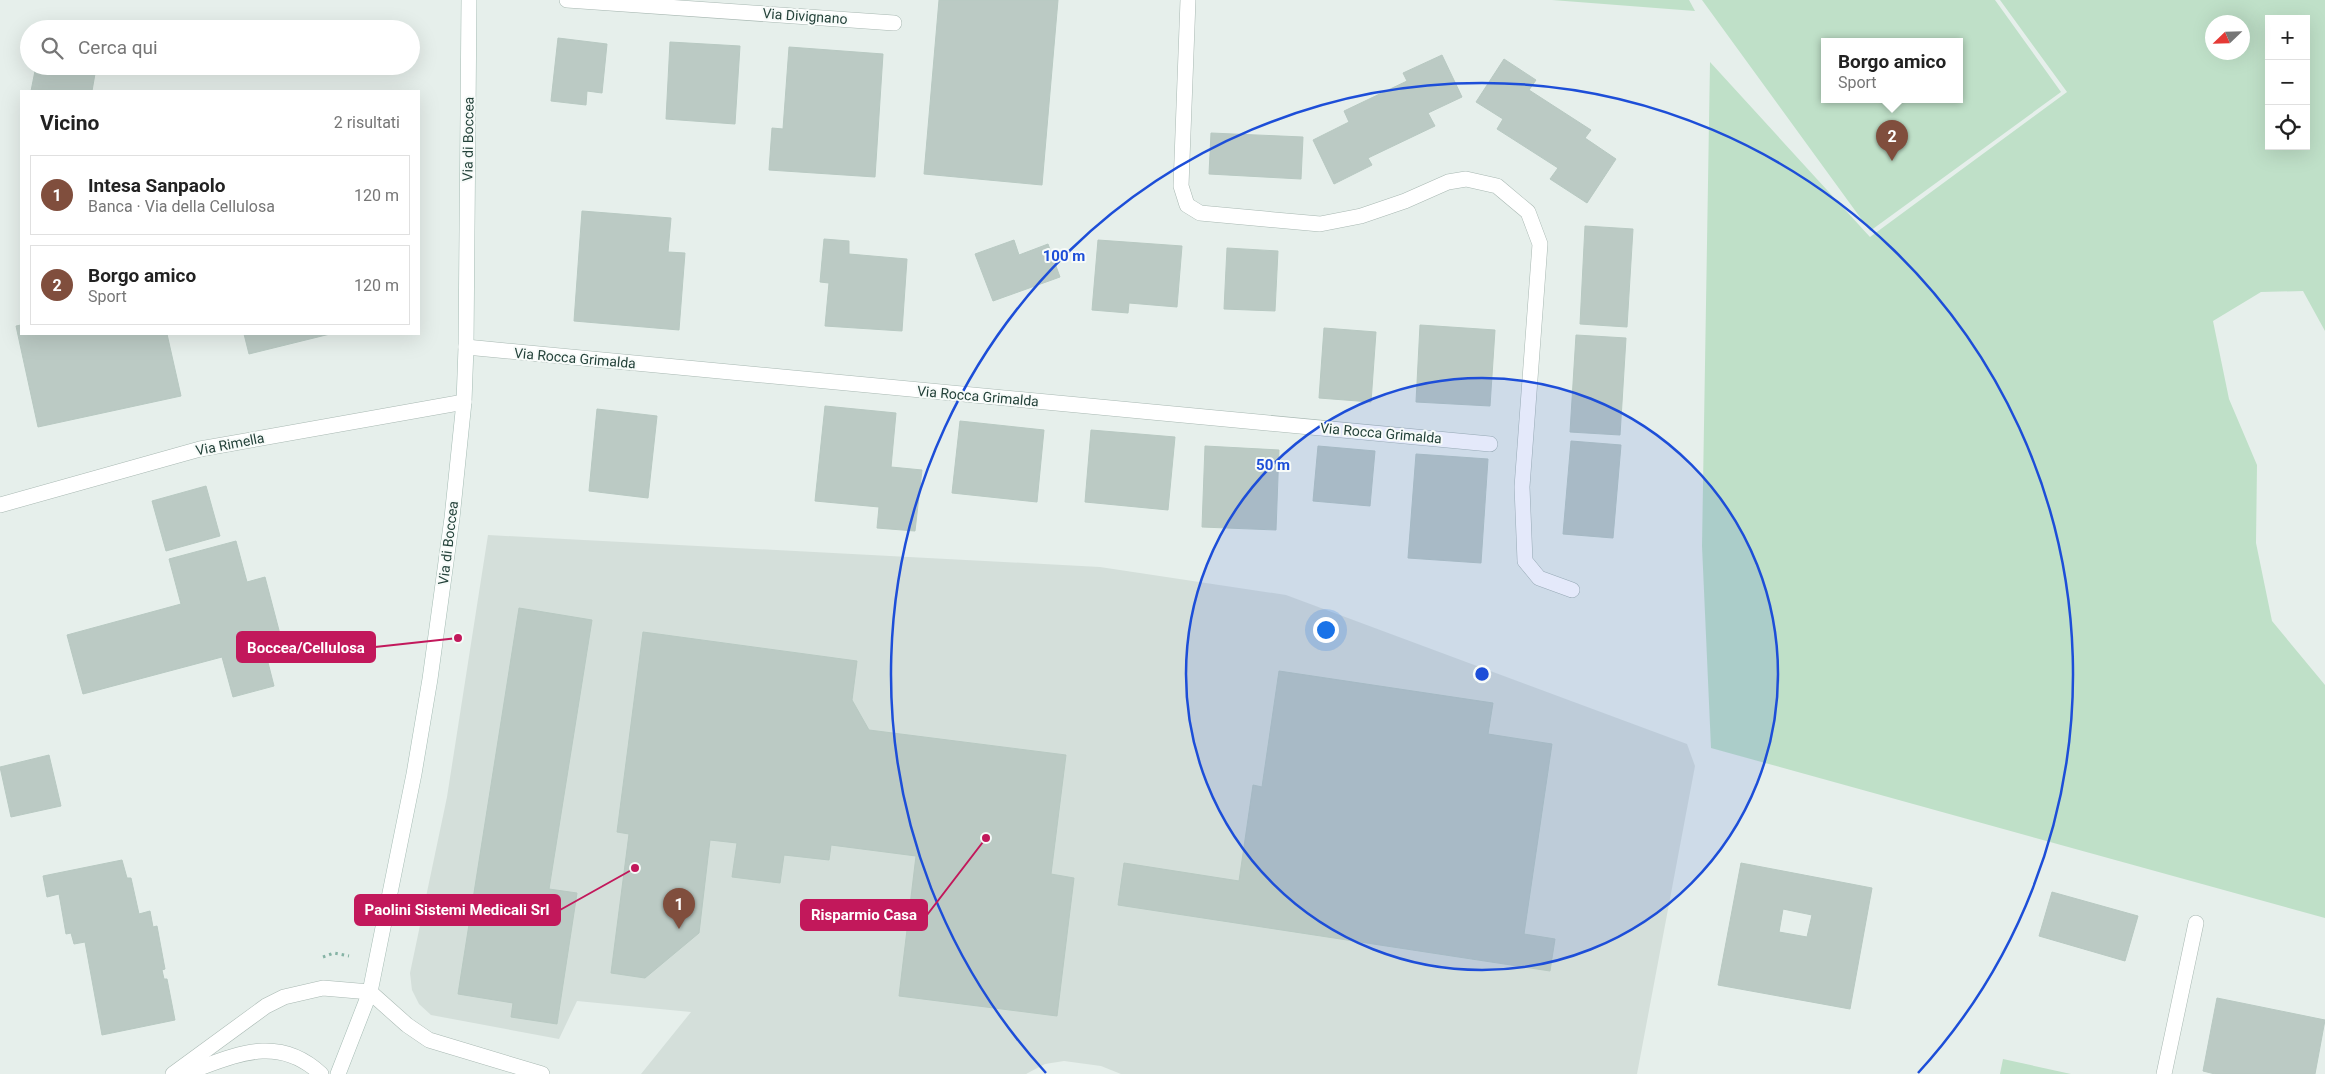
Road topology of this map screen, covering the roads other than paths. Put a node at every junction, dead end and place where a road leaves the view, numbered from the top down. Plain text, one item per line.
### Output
1 (469, 0) edge
2 (567, 0) edge
3 (1188, 0) edge
4 (894, 23) dead end
5 (466, 347) junction
6 (464, 402) junction
7 (1490, 444) dead end
8 (0, 505) edge
9 (1572, 590) dead end
10 (2196, 923) dead end
11 (370, 992) junction
12 (173, 1074) edge
13 (183, 1074) edge
14 (321, 1074) edge
15 (338, 1074) edge
16 (542, 1074) edge
17 (2164, 1074) edge

1 - 5 street, Via di Boccea
2 - 4 street, Via Divignano
3 - 9 street
5 - 6 street, Via di Boccea
5 - 7 street, Via Rocca Grimalda
6 - 8 street, Via Rimella
6 - 11 street, Via di Boccea
10 - 17 street
11 - 12 street
11 - 15 street, Via di Boccea
11 - 16 street
13 - 14 street

